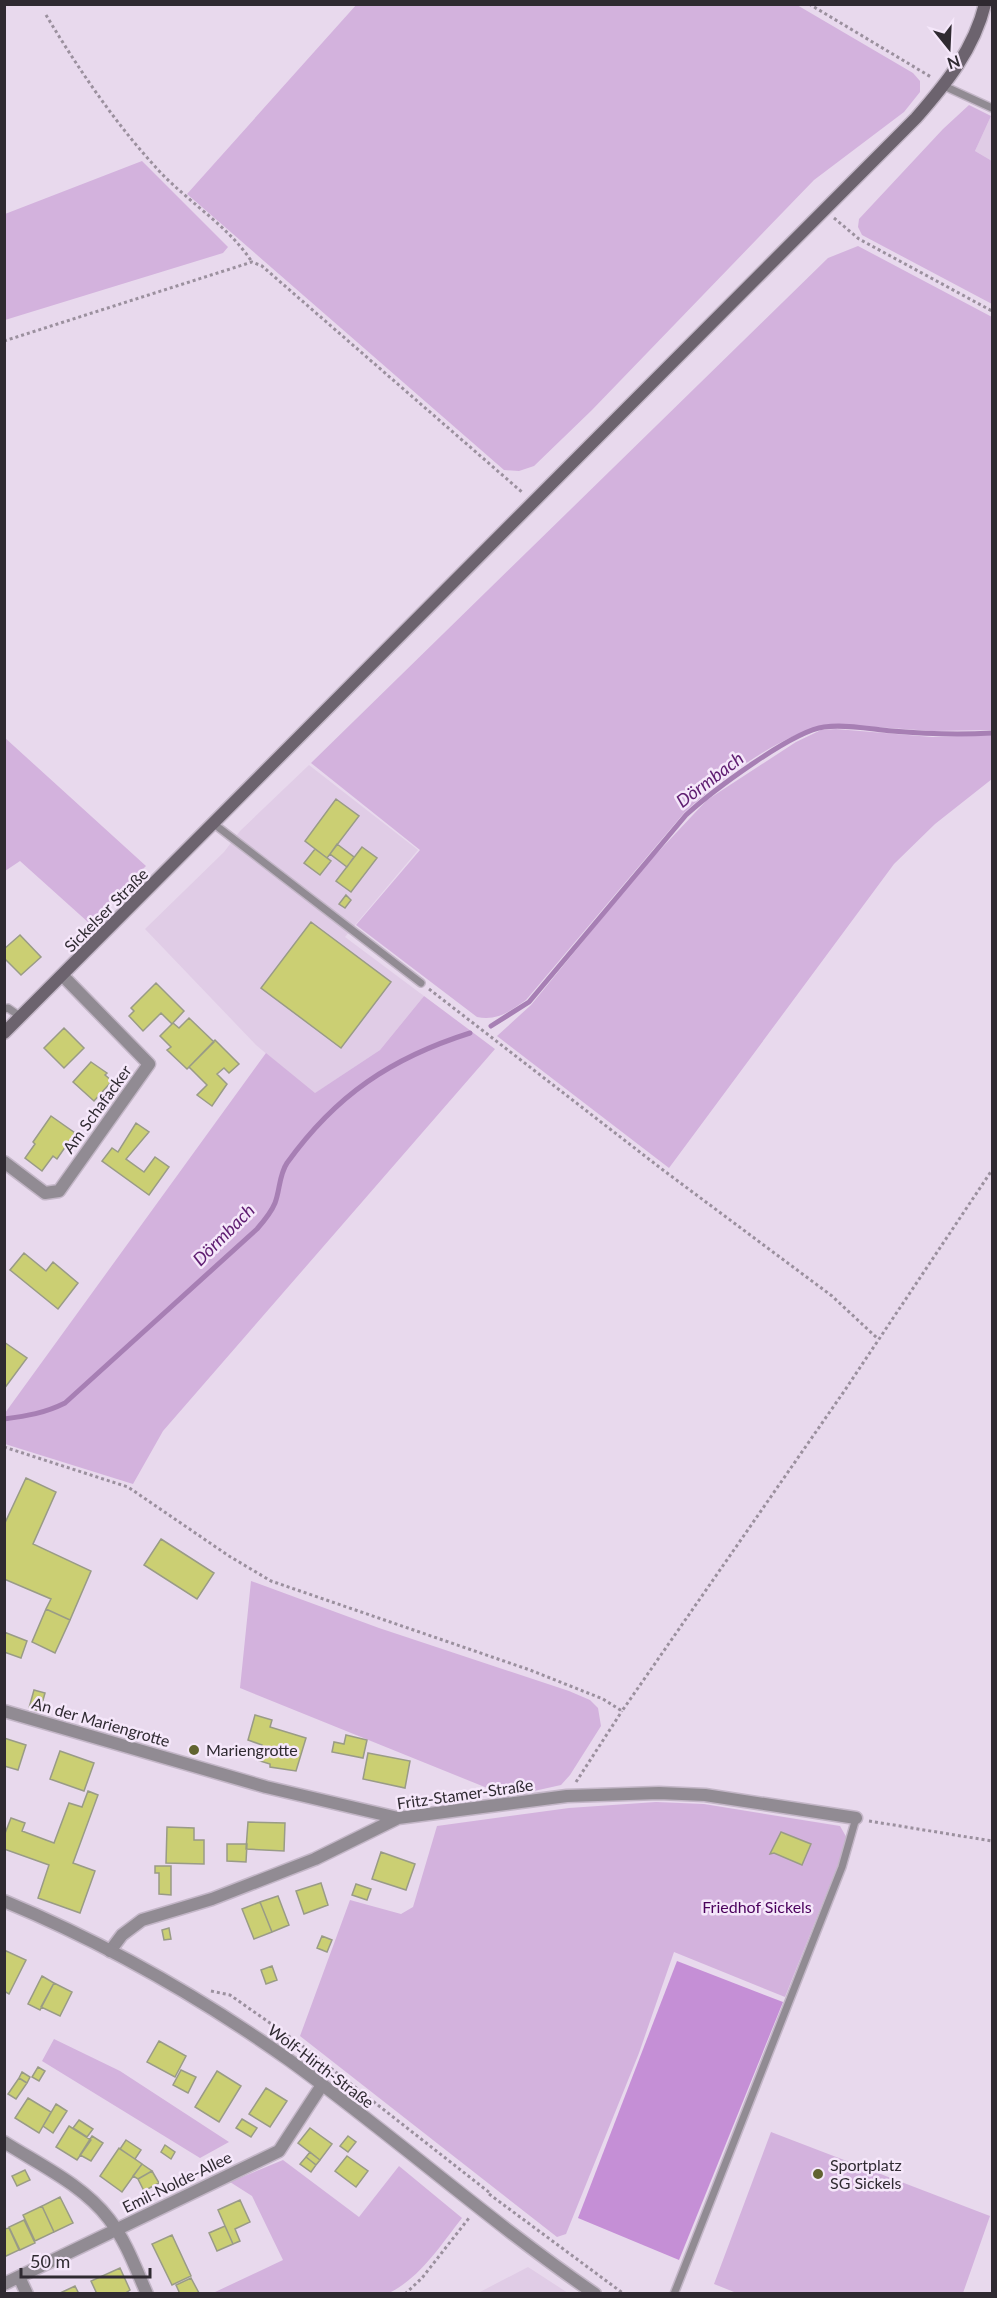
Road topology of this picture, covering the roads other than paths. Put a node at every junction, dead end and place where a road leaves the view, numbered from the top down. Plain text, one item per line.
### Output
1 (985, 4) edge
2 (944, 86) junction
3 (993, 108) edge
4 (214, 824) junction
5 (63, 976) junction
6 (421, 983) road end
7 (4, 1009) edge
8 (21, 1017) junction
9 (4, 1033) edge
10 (4, 1162) edge
11 (4, 1711) edge
12 (398, 1818) junction
13 (856, 1818) joint
14 (4, 1901) edge
15 (110, 1951) junction
16 (322, 2085) junction
17 (4, 2142) edge
18 (116, 2230) junction
19 (19, 2277) junction
20 (4, 2284) edge
21 (27, 2294) edge
22 (147, 2294) edge
23 (595, 2294) edge
24 (674, 2294) edge

1 - 2 main road, Sickelser Straße
2 - 3 lane
2 - 4 main road, Sickelser Straße
4 - 5 main road, Sickelser Straße
4 - 6 lane
5 - 8 main road, Sickelser Straße
5 - 10 street, Am Schafacker
7 - 8 lane
8 - 9 main road, Sickelser Straße
11 - 12 street, An der Mariengrotte
12 - 13 street, Fritz-Stamer-Straße
12 - 15 street, Fritz-Stamer-Straße
13 - 24 lane
14 - 15 street, Wolf-Hirth-Straße
15 - 16 street, Wolf-Hirth-Straße
16 - 18 street, Emil-Nolde-Allee
16 - 23 street, Wolf-Hirth-Straße
17 - 18 street
18 - 19 street, Emil-Nolde-Allee
18 - 22 street
19 - 20 street, Emil-Nolde-Allee
19 - 21 street

